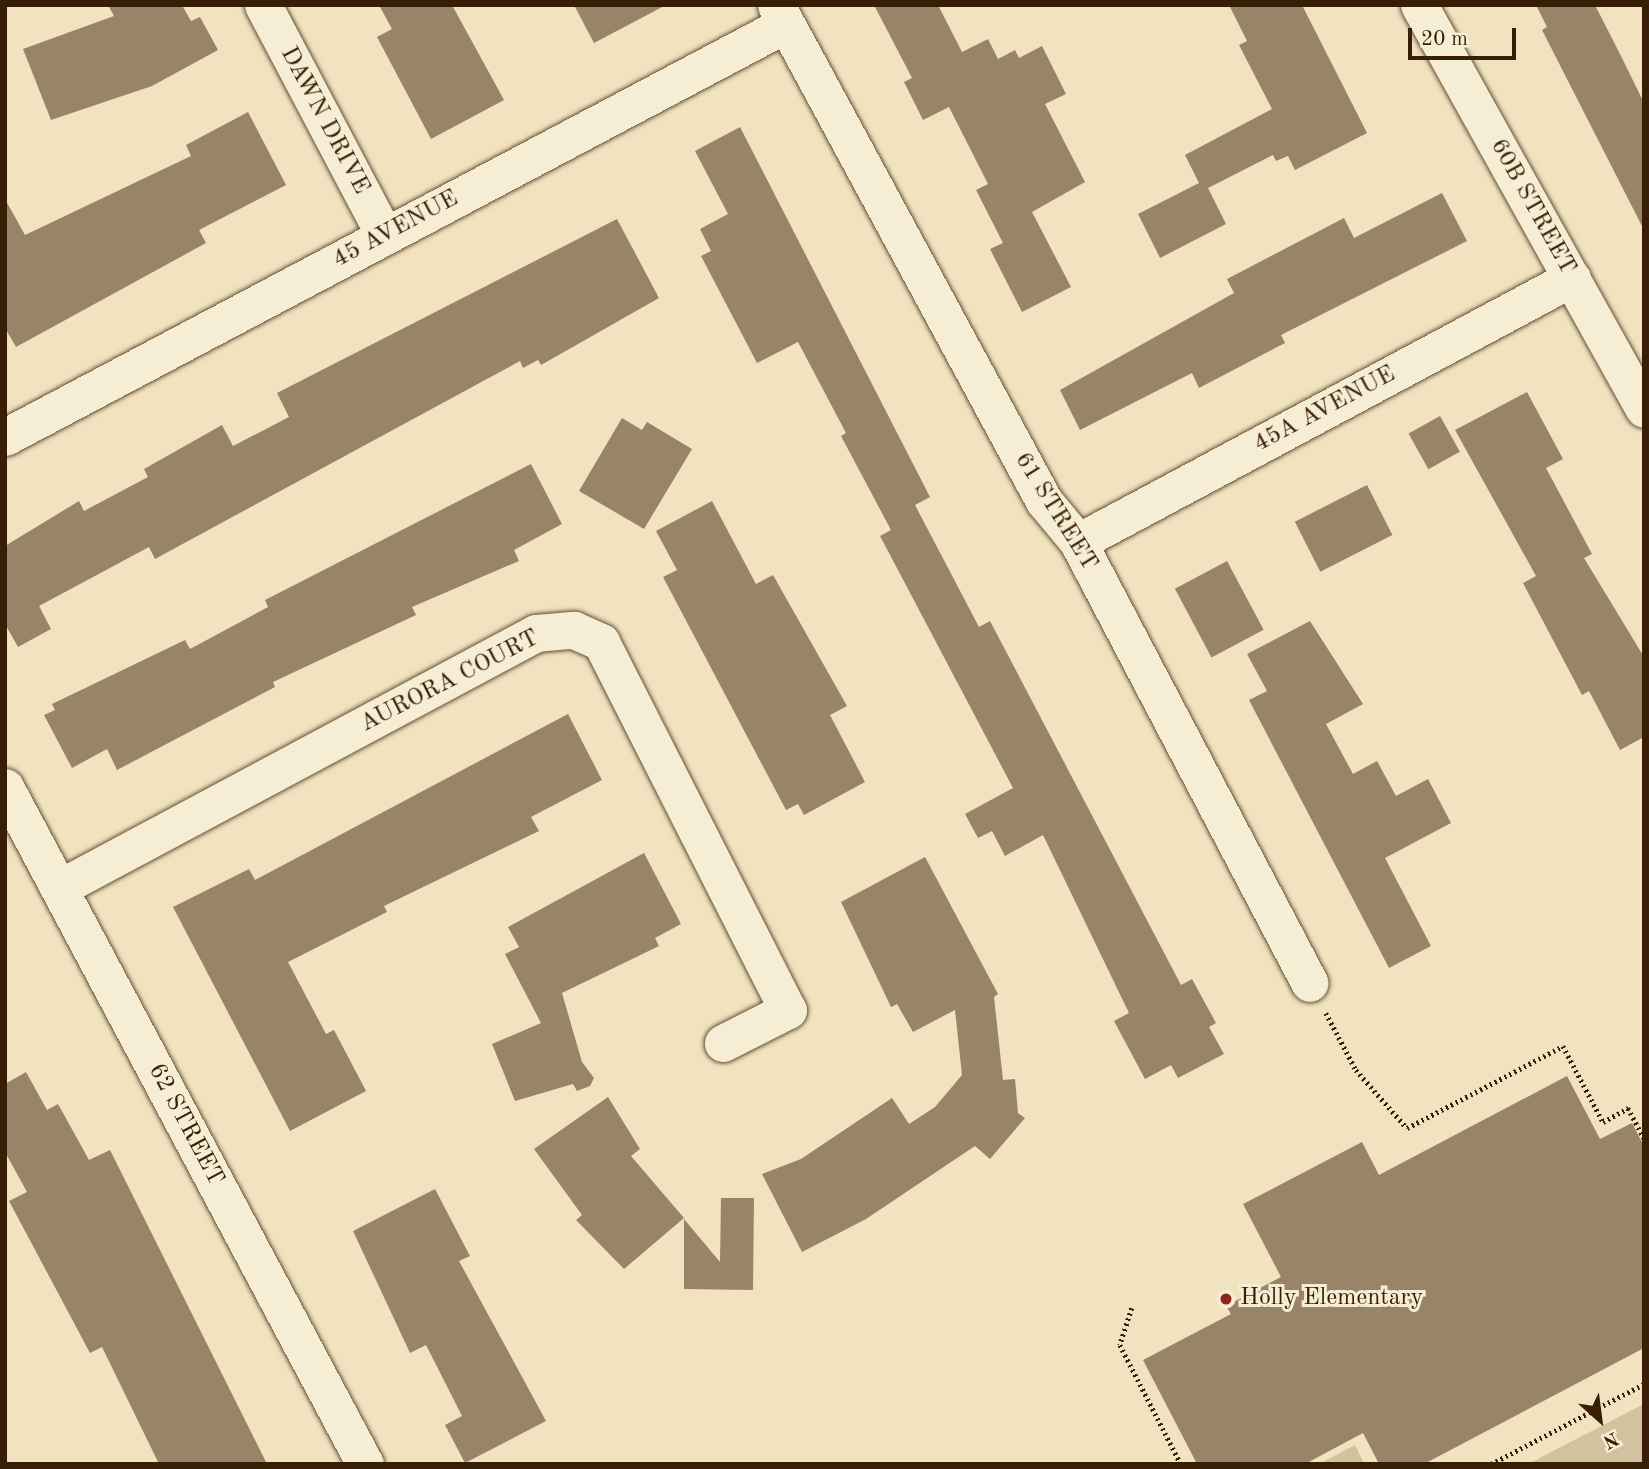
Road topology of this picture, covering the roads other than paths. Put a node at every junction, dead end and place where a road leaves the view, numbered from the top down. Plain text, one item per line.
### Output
1 (263, 5) edge
2 (1419, 5) edge
3 (781, 15) edge
4 (385, 236) junction
5 (1572, 278) junction
6 (1644, 409) edge
7 (5, 437) edge
8 (1078, 542) junction
9 (5, 787) edge
10 (59, 888) junction
11 (1310, 984) road end
12 (723, 1043) dead end
13 (365, 1464) edge

1 - 4 street, DAWN DRIVE
2 - 5 street, 60B STREET
3 - 4 street, 45 AVENUE
3 - 8 street, 61 STREET
4 - 7 street, 45 AVENUE
5 - 6 street, 60B STREET
5 - 8 street, 45A AVENUE
8 - 11 street, 61 STREET
9 - 10 street, 62 STREET
10 - 12 street, AURORA COURT
10 - 13 street, 62 STREET

